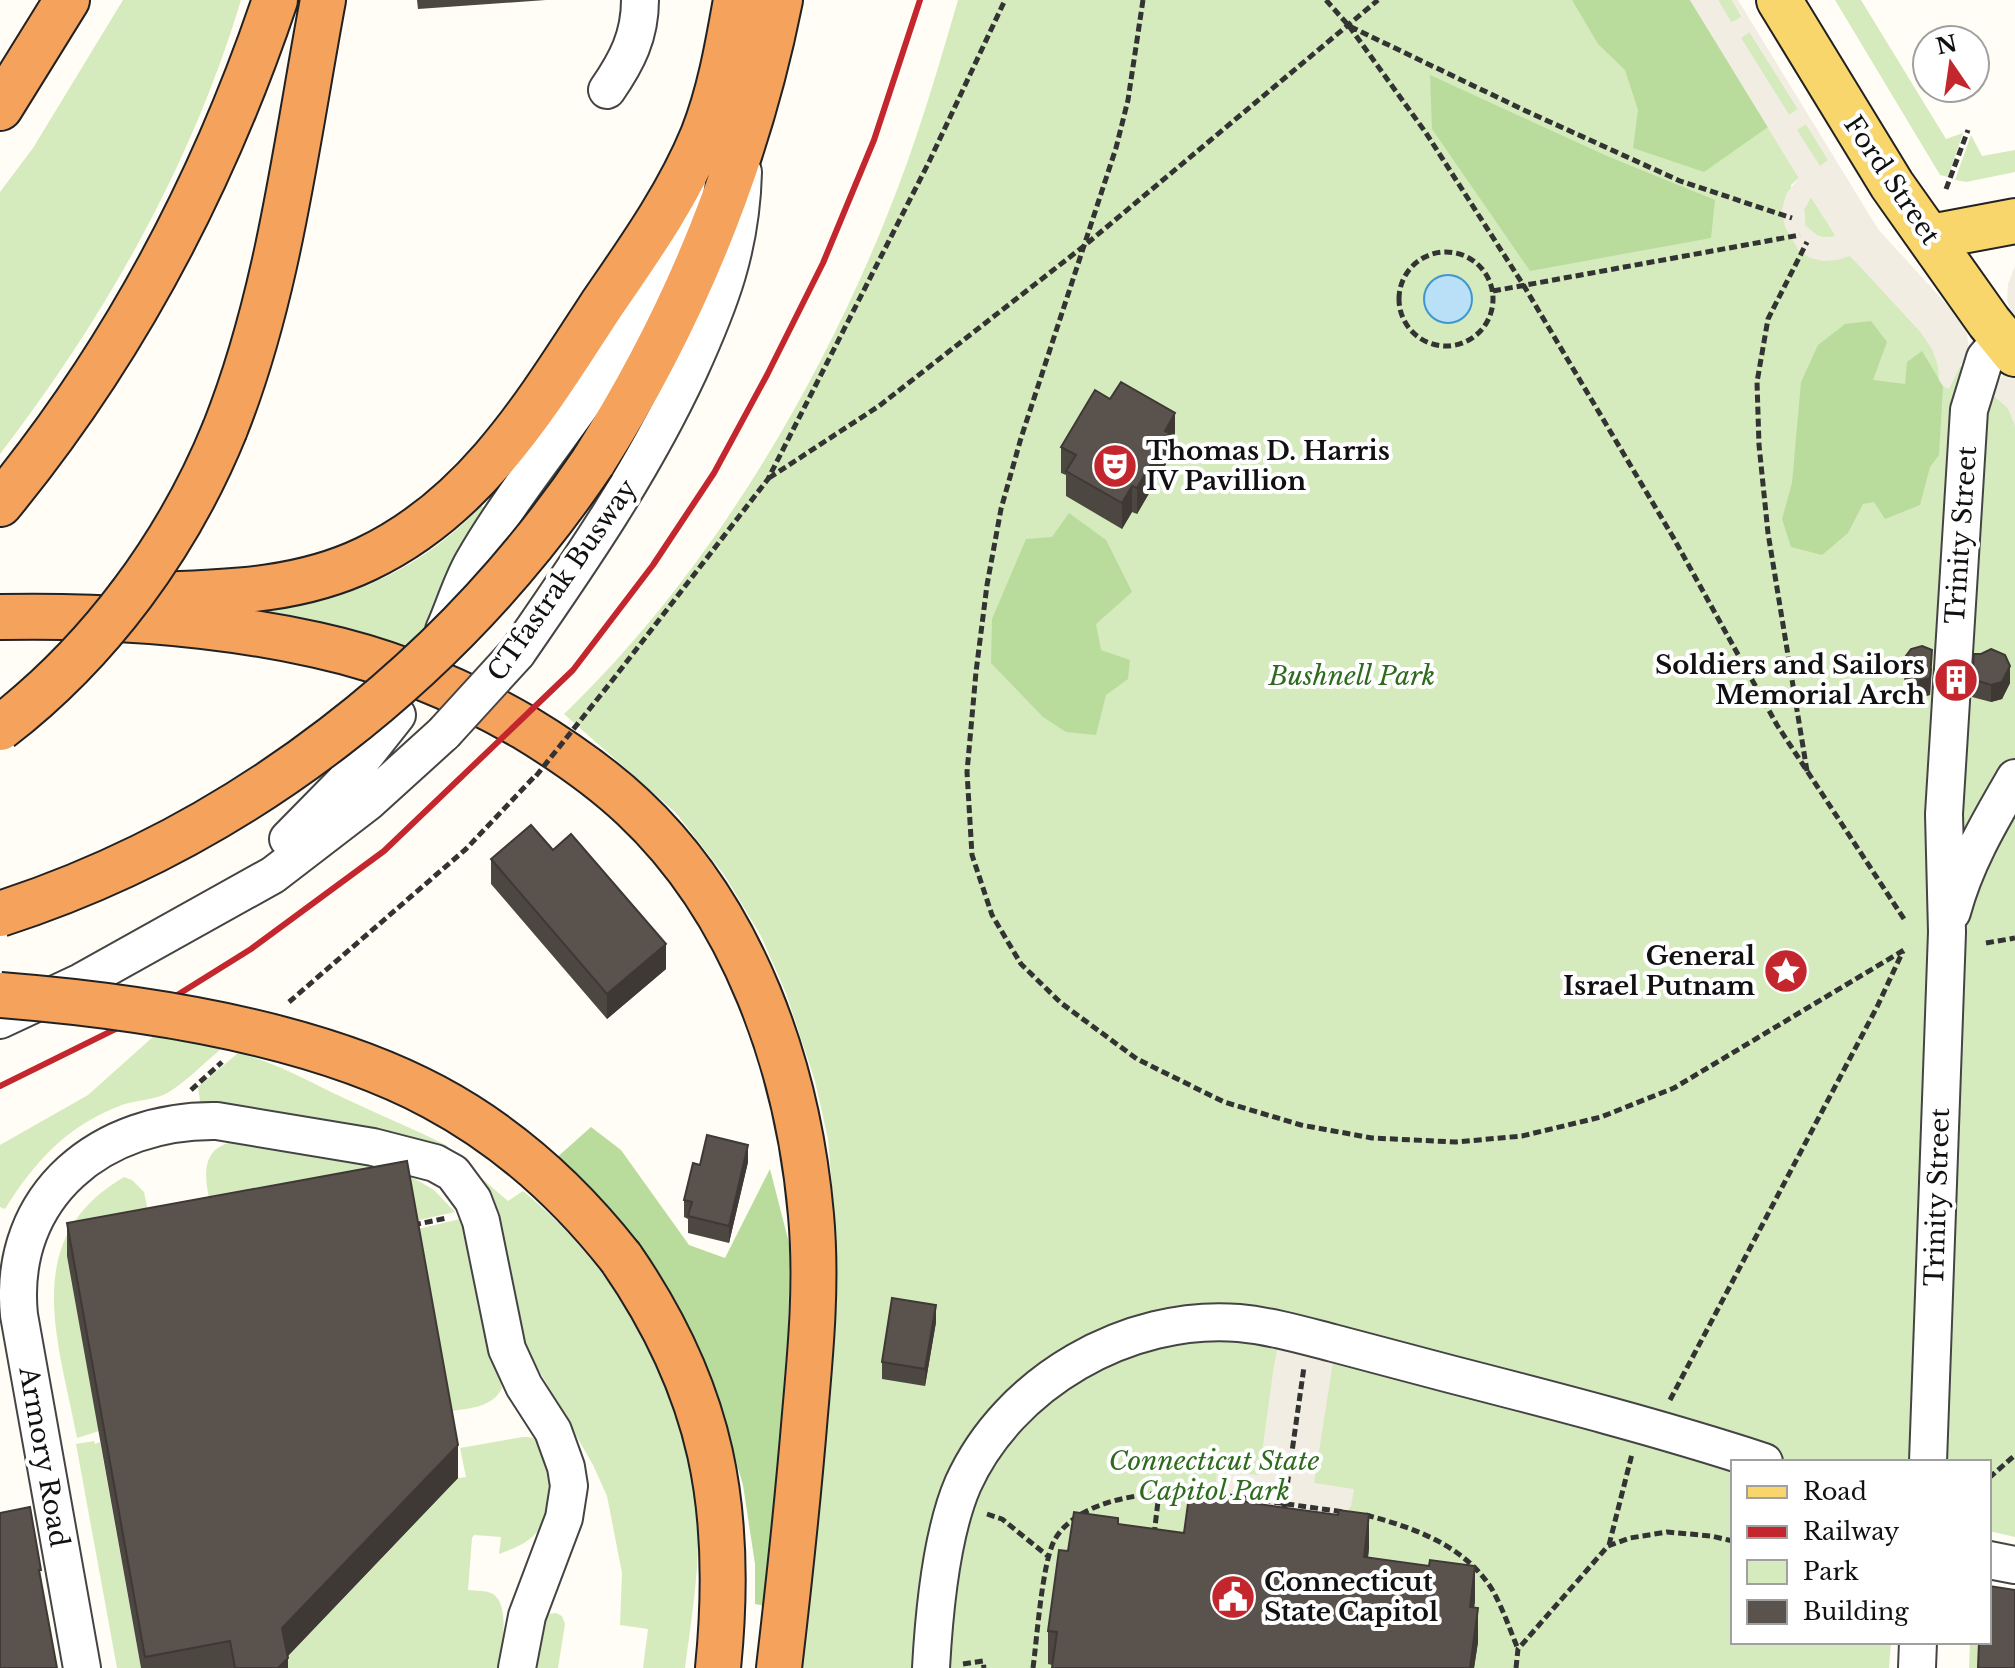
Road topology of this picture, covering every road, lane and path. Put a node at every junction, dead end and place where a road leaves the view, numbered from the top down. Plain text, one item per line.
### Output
1 (67, 0) edge
2 (275, 0) edge
3 (323, 0) edge
4 (640, 0) edge
5 (736, 0) edge
6 (780, 0) edge
7 (1005, 0) edge
8 (1143, 0) edge
9 (1326, 0) edge
10 (1378, 0) edge
11 (1779, 0) edge
12 (1349, 26) junction
13 (607, 90) dead end
14 (0, 108) edge
15 (1968, 130) dead end
16 (743, 143) junction
17 (689, 163) junction
18 (1946, 189) dead end
19 (1792, 218) dead end
20 (2015, 221) edge
21 (1800, 235) dead end
22 (1930, 237) junction
23 (1807, 242) dead end
24 (1084, 246) junction
25 (1524, 286) junction
26 (1493, 291) junction
27 (2008, 346) edge
28 (768, 479) junction
29 (0, 504) edge
30 (0, 607) edge
31 (0, 617) edge
32 (0, 728) edge
33 (1807, 775) junction
34 (2015, 778) edge
35 (0, 914) edge
36 (1906, 922) dead end
37 (173, 928) junction
38 (1947, 932) junction
39 (2013, 940) edge
40 (1986, 943) dead end
41 (0, 995) edge
42 (285, 1006) dead end
43 (0, 1020) edge
44 (227, 1058) dead end
45 (164, 1126) junction
46 (1301, 1387) dead end
47 (1672, 1392) dead end
48 (1640, 1423) junction
49 (2015, 1455) edge
50 (1758, 1460) edge
51 (1928, 1460) edge
52 (1991, 1476) edge
53 (1159, 1493) junction
54 (1284, 1504) junction
55 (1347, 1512) edge
56 (1357, 1514) edge
57 (1283, 1516) edge
58 (1002, 1519) dead end
59 (1153, 1538) edge
60 (1731, 1541) edge
61 (1608, 1546) junction
62 (1049, 1557) junction
63 (1991, 1560) edge
64 (2015, 1565) edge
65 (1918, 1644) edge
66 (1518, 1649) junction
67 (82, 1668) edge
68 (517, 1668) edge
69 (718, 1668) edge
70 (779, 1668) edge
71 (931, 1668) edge
72 (1033, 1668) edge
73 (1516, 1668) edge
74 (1917, 1668) edge

1 - 14 highway
2 - 29 highway
3 - 32 highway, bridge
4 - 13 street
5 - 17 highway
6 - 16 highway
7 - 28 path
8 - 24 path
9 - 12 path
10 - 12 path
11 - 22 main road, Ford Street
12 - 19 path
12 - 24 path
12 - 25 path
15 - 18 path
16 - 35 highway, bridge
16 - 37 street, CTfastrak Busway, bridge
17 - 30 highway
17 - 37 street, CTfastrak Busway, bridge
20 - 22 main road
21 - 25 path
22 - 27 main road, Ford Street
23 - 33 path
24 - 28 path
24 - 47 path
25 - 26 path
25 - 33 path
26 - 26 path
27 - 38 street, Trinity Street
28 - 42 path, bridge
31 - 70 highway
33 - 36 path
34 - 38 street, Trinity Street
37 - 43 street, CTfastrak Busway
38 - 51 street, Trinity Street
39 - 40 path
41 - 69 highway, bridge
44 - 45 path
45 - 67 street, Armory Road
45 - 68 street, Armory Road
46 - 54 path
48 - 50 street
48 - 61 path
48 - 71 street
49 - 52 path
53 - 54 path
53 - 59 path
53 - 62 path
54 - 55 path
54 - 57 path
56 - 66 path
58 - 62 path
60 - 61 path
61 - 66 path
62 - 72 path
63 - 64 street
65 - 74 street
66 - 73 path

